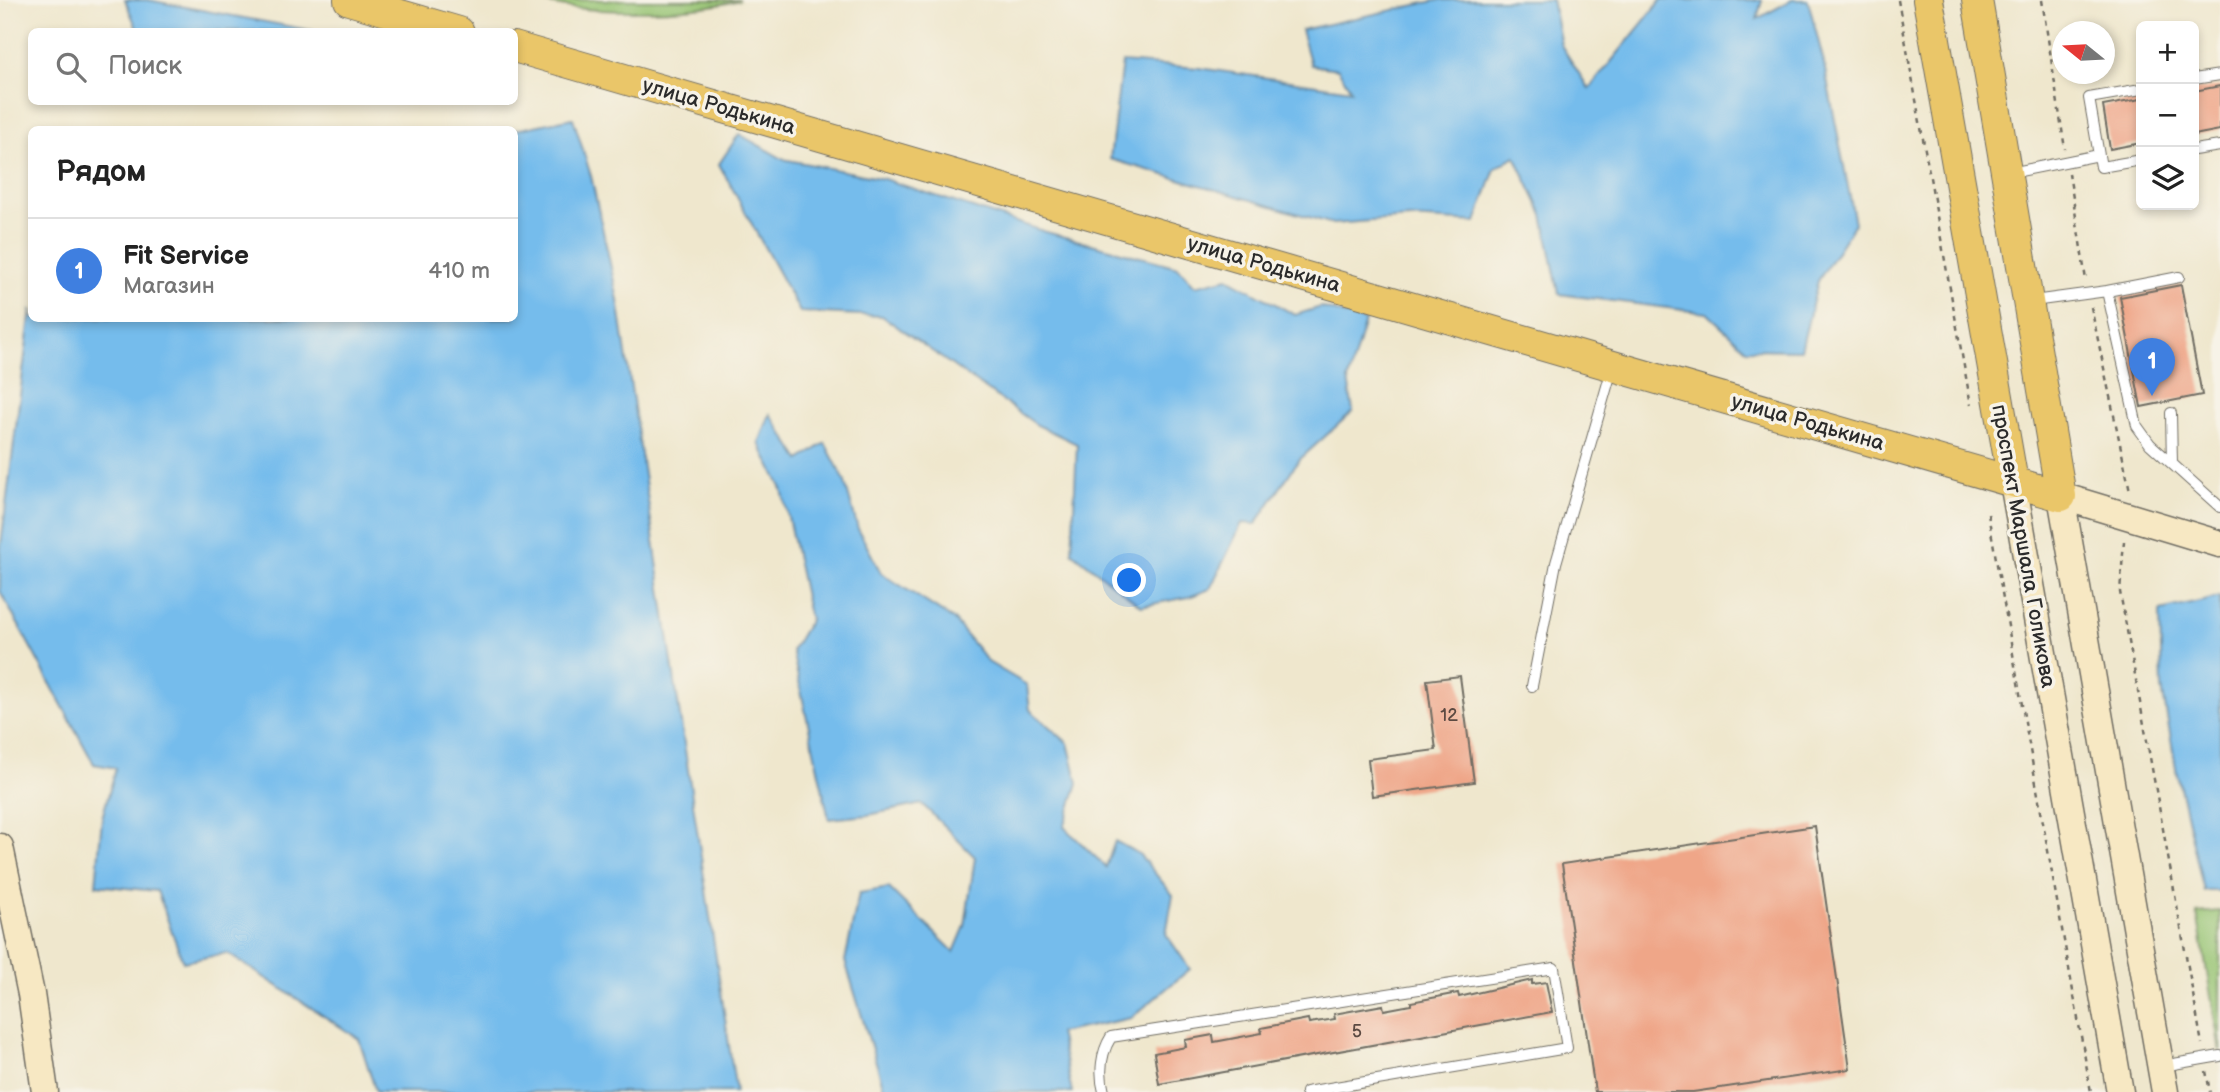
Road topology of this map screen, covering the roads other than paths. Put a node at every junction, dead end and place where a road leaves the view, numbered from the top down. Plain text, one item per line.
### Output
1 (349, 0) edge
2 (1928, 0) edge
3 (1977, 0) edge
4 (445, 28) edge
5 (518, 48) edge
6 (2220, 75) edge
7 (2199, 78) edge
8 (2136, 90) edge
9 (2220, 146) edge
10 (2199, 149) edge
11 (2099, 155) junction
12 (2136, 161) edge
13 (2007, 173) junction
14 (2179, 277) dead end
15 (2107, 291) junction
16 (2029, 302) junction
17 (1613, 366) junction
18 (2171, 413) dead end
19 (2172, 464) junction
20 (2013, 482) junction
21 (2061, 496) junction
22 (2220, 507) edge
23 (2220, 544) edge
24 (1532, 686) dead end
25 (0, 847) edge
26 (2220, 1056) edge
27 (2163, 1079) edge
28 (45, 1092) edge
29 (1104, 1092) edge
30 (1306, 1092) edge
31 (2120, 1092) edge

1 - 4 main road
2 - 20 main road, проспект Маршала Голикова
3 - 13 main road
5 - 17 main road, улица Родькина
6 - 7 lane
8 - 11 lane
9 - 10 lane
11 - 12 lane
11 - 13 lane
13 - 16 main road
14 - 15 lane
15 - 16 lane
15 - 19 lane
16 - 21 main road
17 - 20 main road, улица Родькина
17 - 24 lane
18 - 19 lane
19 - 22 lane
20 - 21 main road, улица Родькина
20 - 31 main road, проспект Маршала Голикова
21 - 23 main road
21 - 27 main road
25 - 28 main road
26 - 27 lane
29 - 30 lane

